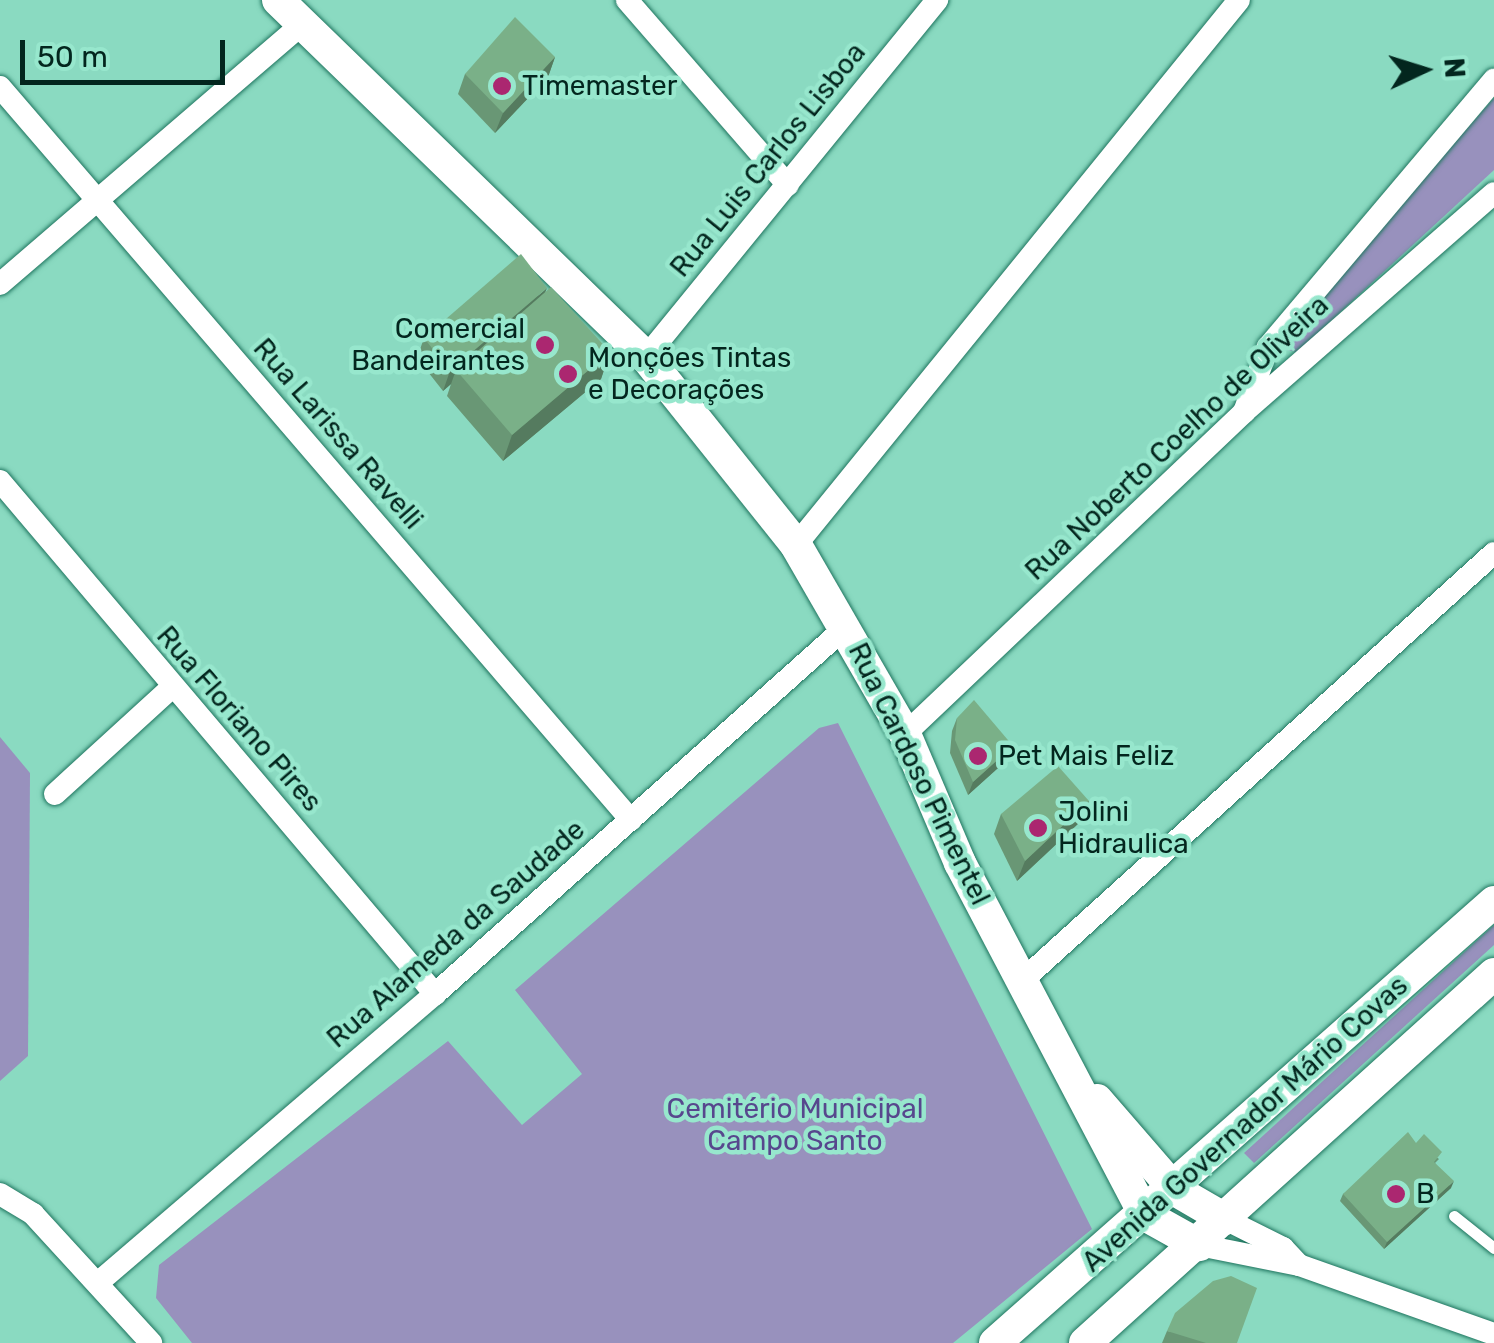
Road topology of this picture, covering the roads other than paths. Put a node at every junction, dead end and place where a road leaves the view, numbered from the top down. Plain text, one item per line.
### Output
1 (278, 0) edge
2 (627, 0) edge
3 (937, 0) edge
4 (1239, 0) edge
5 (301, 25) junction
6 (1494, 80) edge
7 (0, 86) edge
8 (788, 184) junction
9 (1494, 192) edge
10 (98, 200) junction
11 (0, 284) edge
12 (646, 357) junction
13 (1244, 412) junction
14 (0, 481) edge
15 (796, 544) junction
16 (1494, 553) edge
17 (847, 626) junction
18 (172, 688) junction
19 (905, 734) junction
20 (54, 794) dead end
21 (631, 820) junction
22 (1494, 902) edge
23 (1494, 974) edge
24 (1024, 979) junction
25 (436, 994) junction
26 (1080, 1088) junction
27 (1174, 1190) junction
28 (0, 1194) edge
29 (1146, 1215) junction
30 (1454, 1216) dead end
31 (1225, 1219) junction
32 (1200, 1246) junction
33 (1494, 1248) edge
34 (1299, 1266) junction
35 (100, 1281) junction
36 (1494, 1334) edge
37 (151, 1343) edge
38 (995, 1343) edge
39 (1084, 1343) edge

1 - 5 street, Rua Cardoso Pimentel
2 - 8 street
3 - 8 street, Rua Luis Carlos Lisboa
4 - 15 street
5 - 10 street
5 - 12 street, Rua Cardoso Pimentel
6 - 13 street
7 - 10 street, Rua Larissa Ravelli
8 - 12 street, Rua Luis Carlos Lisboa
9 - 13 street, Rua Noberto Coelho de Oliveira
10 - 11 street
10 - 21 street, Rua Larissa Ravelli
12 - 15 street, Rua Cardoso Pimentel
13 - 19 street, Rua Noberto Coelho de Oliveira
14 - 18 street, Rua Floriano Pires
15 - 17 street, Rua Cardoso Pimentel
16 - 24 street
17 - 19 street, Rua Cardoso Pimentel
17 - 21 street, Rua Alameda da Saudade
18 - 20 street
18 - 25 street, Rua Floriano Pires
19 - 24 street, Rua Cardoso Pimentel
21 - 25 street, Rua Alameda da Saudade
22 - 27 street, Avenida Governador Mário Covas
23 - 31 street, Avenida Governador Mário Covas
24 - 26 street, Rua Cardoso Pimentel
25 - 35 street, Rua Alameda da Saudade
26 - 27 street, Rua Cardoso Pimentel
26 - 29 street, Rua Cardoso Pimentel
27 - 29 street, Avenida Governador Mário Covas
27 - 31 street, Rua Cardoso Pimentel
28 - 35 street
29 - 32 street, Rua Cardoso Pimentel
29 - 38 street, Avenida Governador Mário Covas
30 - 33 lane
31 - 32 street, Avenida Governador Mário Covas
31 - 34 street, Rua Cardoso Pimentel
32 - 34 street, Rua Cardoso Pimentel
32 - 39 street, Avenida Governador Mário Covas
34 - 36 street, Rua Cardoso Pimentel
35 - 37 street

